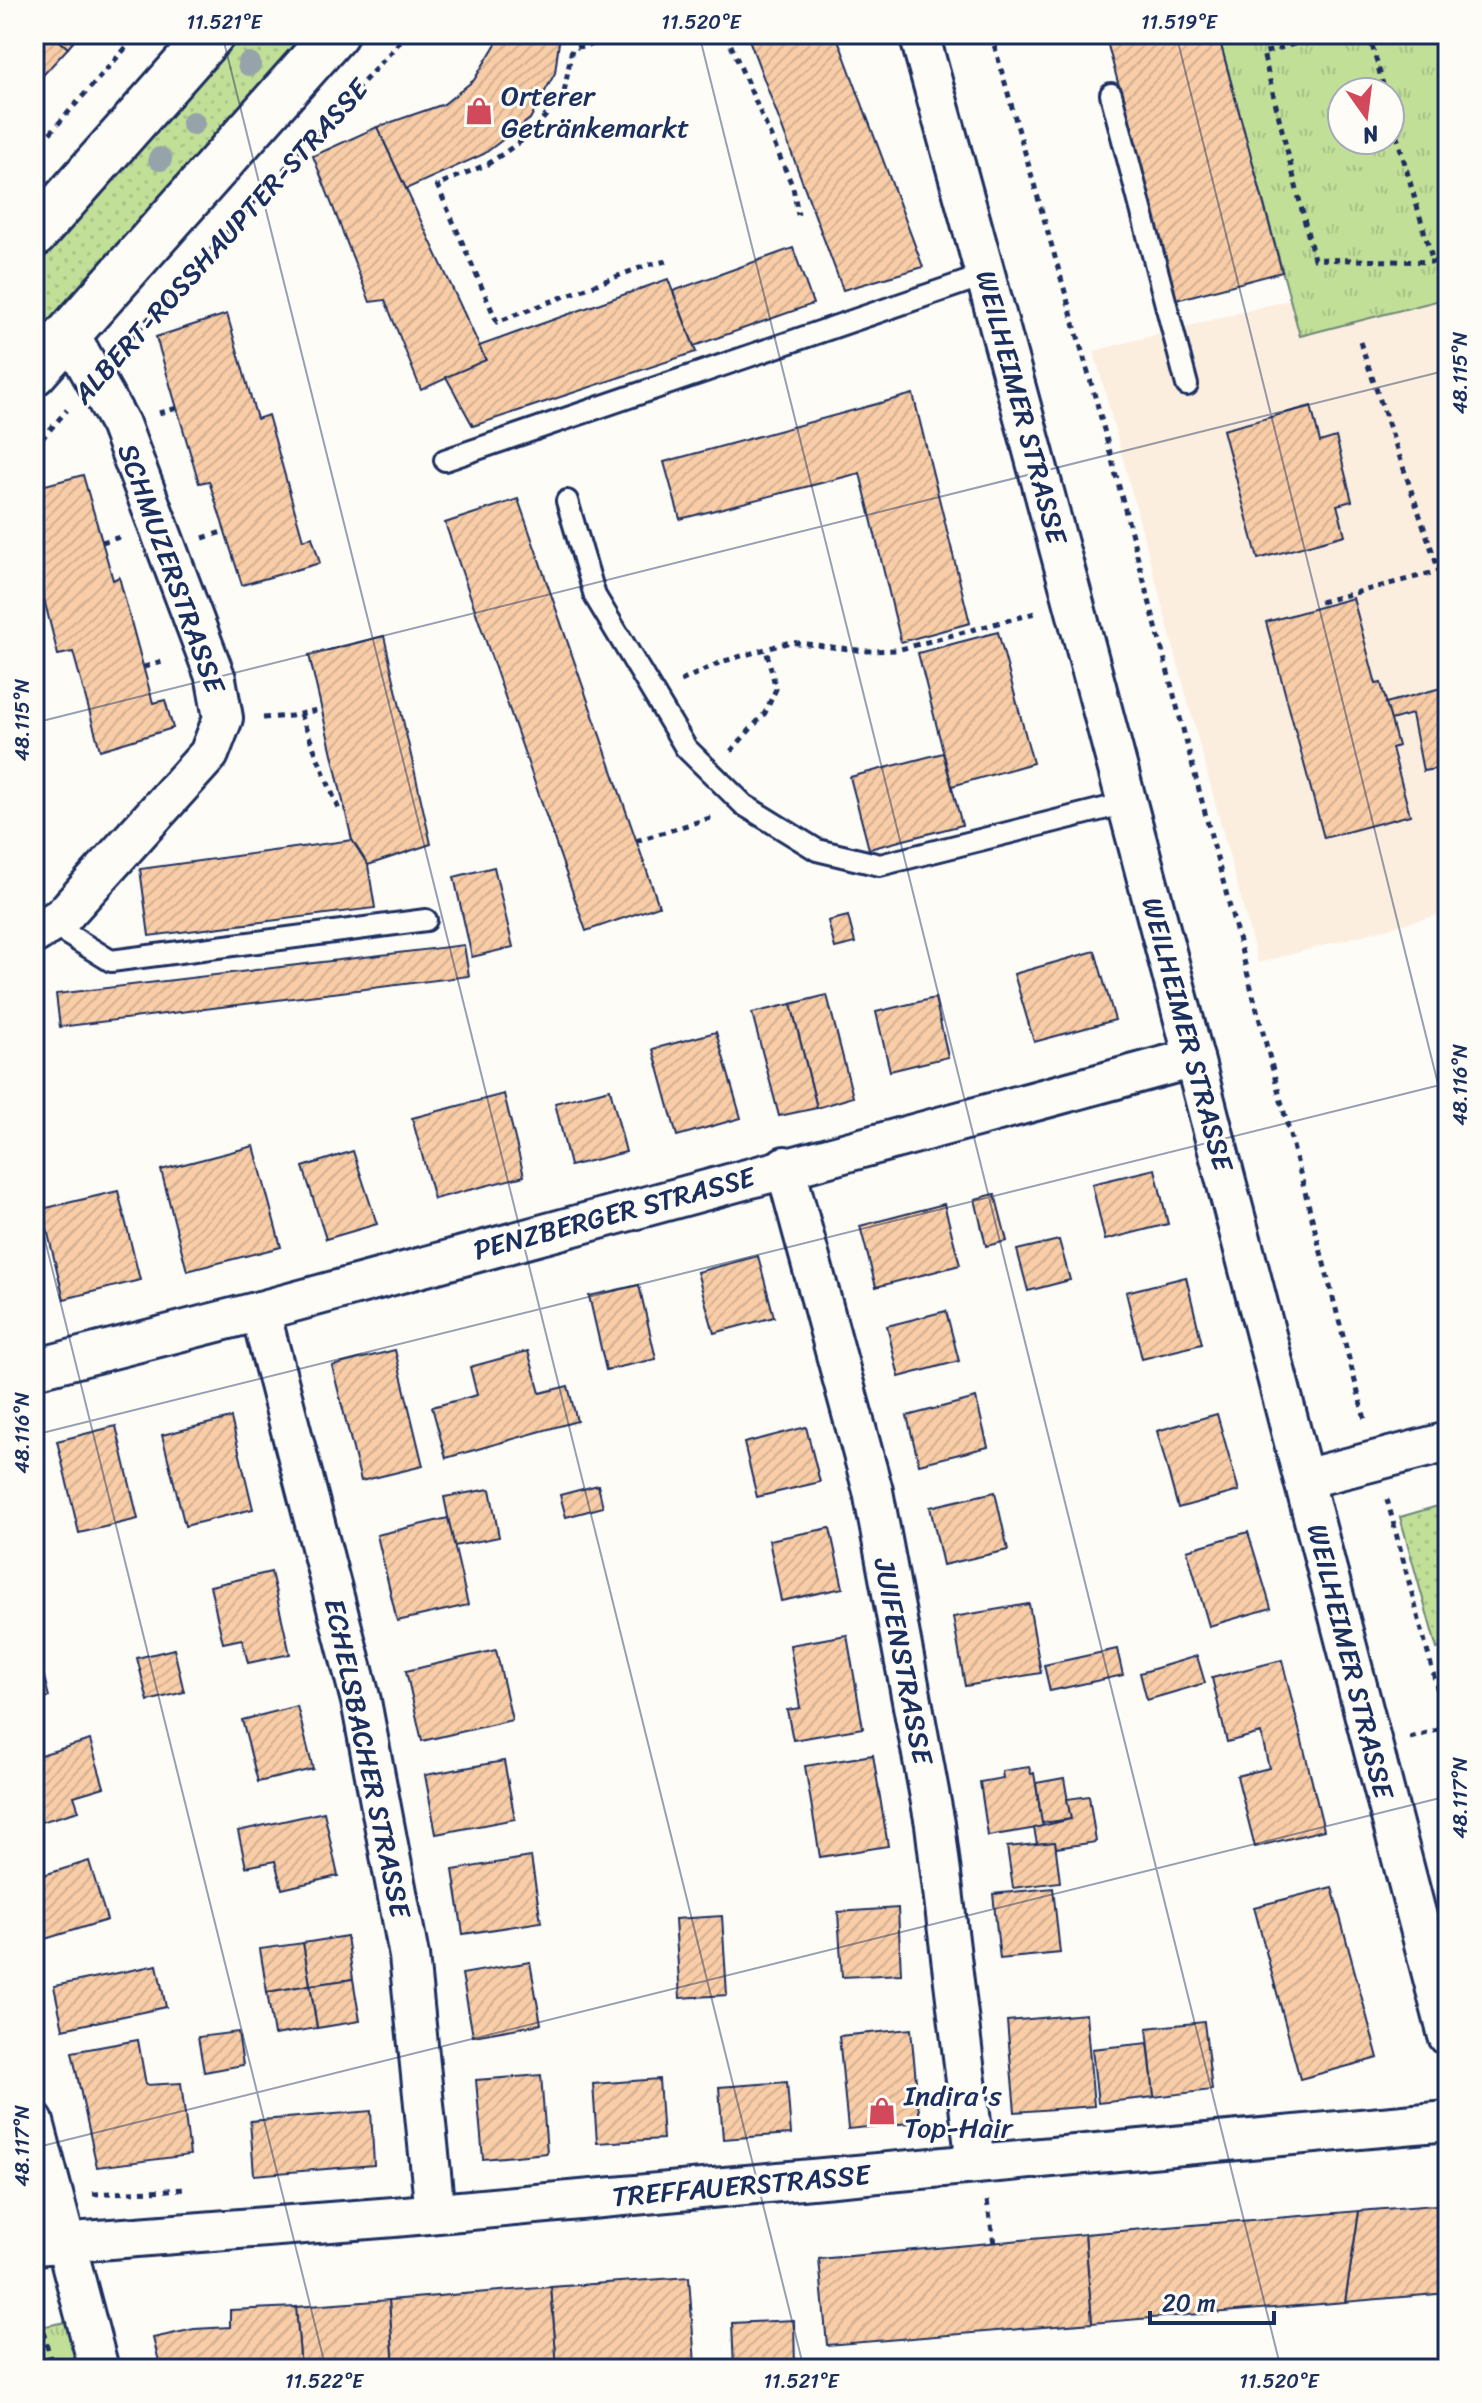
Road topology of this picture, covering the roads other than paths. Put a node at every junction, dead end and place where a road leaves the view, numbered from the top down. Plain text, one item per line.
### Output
1 (212, 34) edge
2 (335, 34) edge
3 (919, 34) edge
4 (1111, 94) dead end
5 (34, 235) edge
6 (986, 275) junction
7 (69, 333) junction
8 (34, 373) edge
9 (1187, 385) dead end
10 (445, 460) dead end
11 (567, 501) dead end
12 (1127, 803) junction
13 (426, 920) dead end
14 (42, 929) edge
15 (1194, 1058) junction
16 (785, 1166) junction
17 (260, 1311) junction
18 (34, 1369) edge
19 (1448, 1442) edge
20 (1304, 1479) junction
21 (1448, 2036) edge
22 (1448, 2121) edge
23 (34, 2122) edge
24 (976, 2164) junction
25 (435, 2213) junction
26 (50, 2243) edge
27 (99, 2369) edge

1 - 5 main road
2 - 7 main road, ALBERT-ROSSHAUPTER-STRASSE
3 - 6 street, WEILHEIMER STRASSE
4 - 9 lane
6 - 10 lane
6 - 12 street, WEILHEIMER STRASSE
7 - 8 main road, ALBERT-ROSSHAUPTER-STRASSE
7 - 14 street, SCHMUZERSTRASSE
11 - 12 lane
12 - 15 street, WEILHEIMER STRASSE
13 - 14 lane
15 - 16 street, PENZBERGER STRASSE
15 - 20 street, WEILHEIMER STRASSE
16 - 17 street, PENZBERGER STRASSE
16 - 24 street, JUIFENSTRASSE
17 - 18 street, PENZBERGER STRASSE
17 - 25 street, ECHELSBACHER STRASSE
19 - 20 street
20 - 21 street, WEILHEIMER STRASSE
22 - 24 street, TREFFAUERSTRASSE
23 - 26 street
24 - 25 street, TREFFAUERSTRASSE
25 - 26 street, TREFFAUERSTRASSE
26 - 27 street

